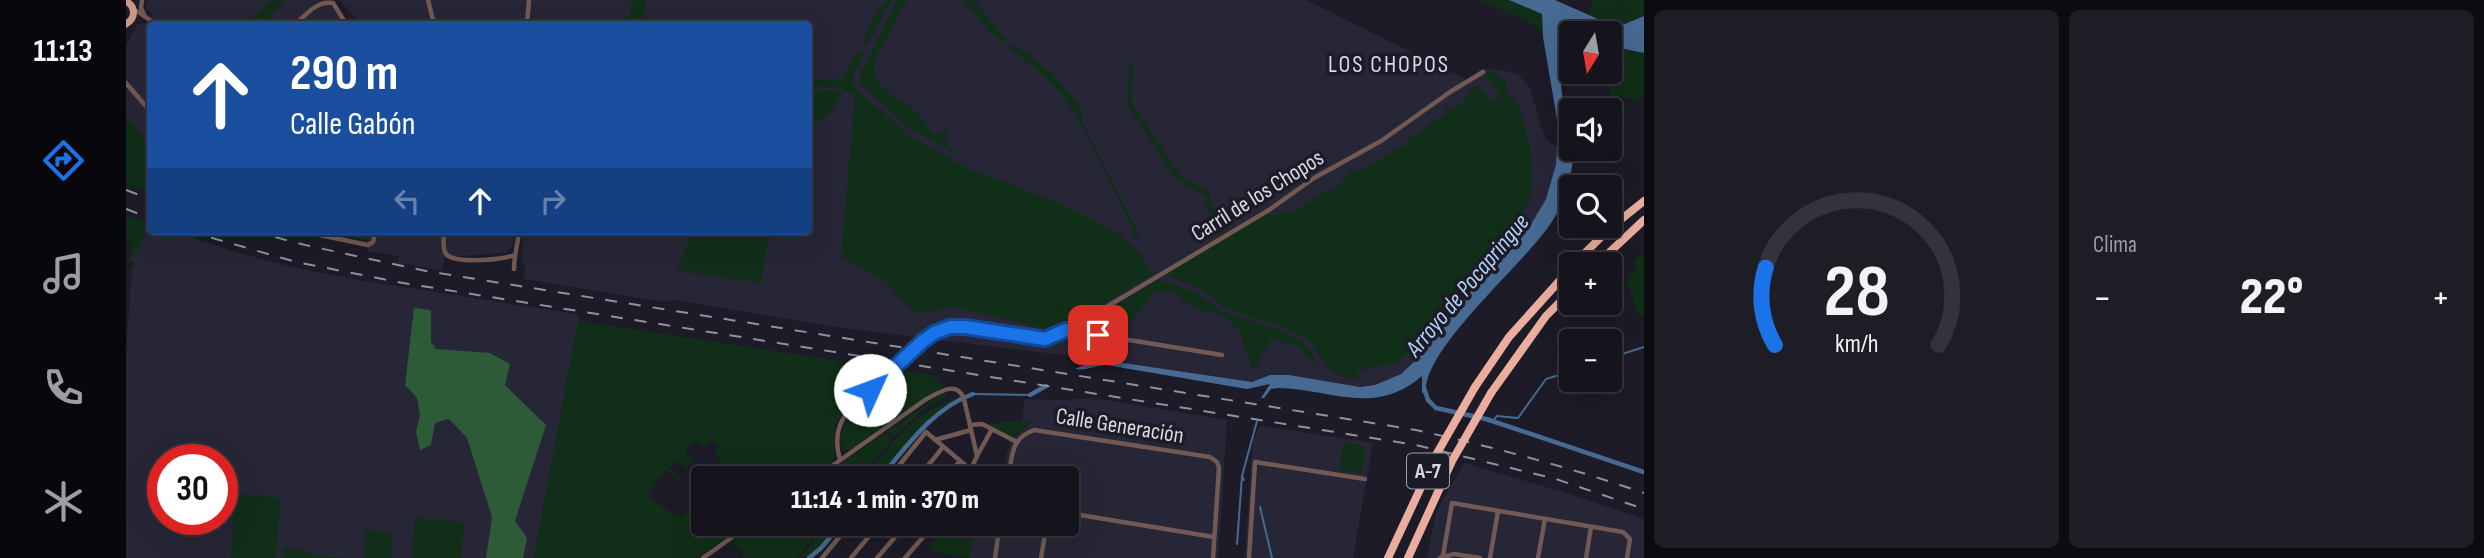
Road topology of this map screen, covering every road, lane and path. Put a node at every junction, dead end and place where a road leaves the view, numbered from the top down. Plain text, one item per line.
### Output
1 (428, 0) edge
2 (529, 0) edge
3 (126, 1) edge
4 (312, 1) edge
5 (332, 1) edge
6 (136, 4) edge
7 (313, 8) junction
8 (145, 18) junction
9 (150, 21) edge
10 (299, 21) edge
11 (344, 21) edge
12 (433, 21) edge
13 (527, 21) edge
14 (126, 24) edge
15 (1483, 72) dead end
16 (127, 84) edge
17 (147, 107) edge
18 (1644, 201) edge
19 (1644, 219) edge
20 (330, 235) edge
21 (375, 235) edge
22 (444, 235) edge
23 (518, 235) edge
24 (1587, 252) edge
25 (1610, 252) edge
26 (514, 255) junction
27 (514, 269) dead end
28 (1559, 282) edge
29 (1559, 303) edge
30 (1066, 330) junction
31 (1222, 355) dead end
32 (971, 427) junction
33 (992, 429) junction
34 (935, 440) junction
35 (1015, 441) junction
36 (943, 447) junction
37 (977, 456) junction
38 (840, 460) junction
39 (960, 460) junction
40 (832, 466) edge
41 (899, 466) edge
42 (928, 466) edge
43 (955, 466) edge
44 (967, 466) edge
45 (973, 466) edge
46 (1010, 466) edge
47 (1365, 479) dead end
48 (1498, 511) junction
49 (1079, 515) edge
50 (1545, 519) junction
51 (1591, 527) junction
52 (734, 536) edge
53 (840, 536) edge
54 (869, 536) edge
55 (896, 536) edge
56 (925, 536) edge
57 (998, 536) edge
58 (1045, 536) edge
59 (1214, 537) junction
60 (1441, 557) edge
61 (703, 558) edge
62 (822, 558) edge
63 (851, 558) edge
64 (877, 558) edge
65 (905, 558) edge
66 (995, 558) edge
67 (1041, 558) edge
68 (1213, 558) edge
69 (1249, 558) edge
70 (1388, 558) edge
71 (1408, 558) edge
72 (1480, 558) edge
73 (1490, 558) edge
74 (1538, 558) edge
75 (1586, 558) edge
76 (1627, 558) edge

1 - 12 street
2 - 13 street
3 - 6 main road
4 - 7 street
5 - 7 street
5 - 11 street
6 - 8 street
6 - 8 street
6 - 14 main road
7 - 10 street
8 - 9 street
15 - 30 street, Carril de los Chopos
16 - 17 street
18 - 24 highway, A-7
19 - 25 highway
20 - 21 street
22 - 26 street
23 - 26 street
26 - 27 street
28 - 70 highway, A-7, bridge
29 - 71 highway, A-7, bridge
30 - 31 street
30 - 38 street, Carril de los Chopos, bridge
32 - 33 street
32 - 34 street
32 - 37 street
32 - 38 street
33 - 35 street
33 - 37 street
34 - 36 street
34 - 41 street
35 - 46 street
35 - 59 street, Calle Generación
36 - 39 street
36 - 42 street
37 - 45 street
38 - 40 street
39 - 43 street
39 - 44 street
47 - 69 street
48 - 50 street
48 - 60 street
48 - 73 street
49 - 59 street
50 - 51 street
50 - 74 street
51 - 75 street
51 - 76 street
52 - 61 street
53 - 62 street
54 - 63 street
55 - 64 street
56 - 65 street
57 - 66 street
58 - 67 street
59 - 68 street
60 - 72 street

